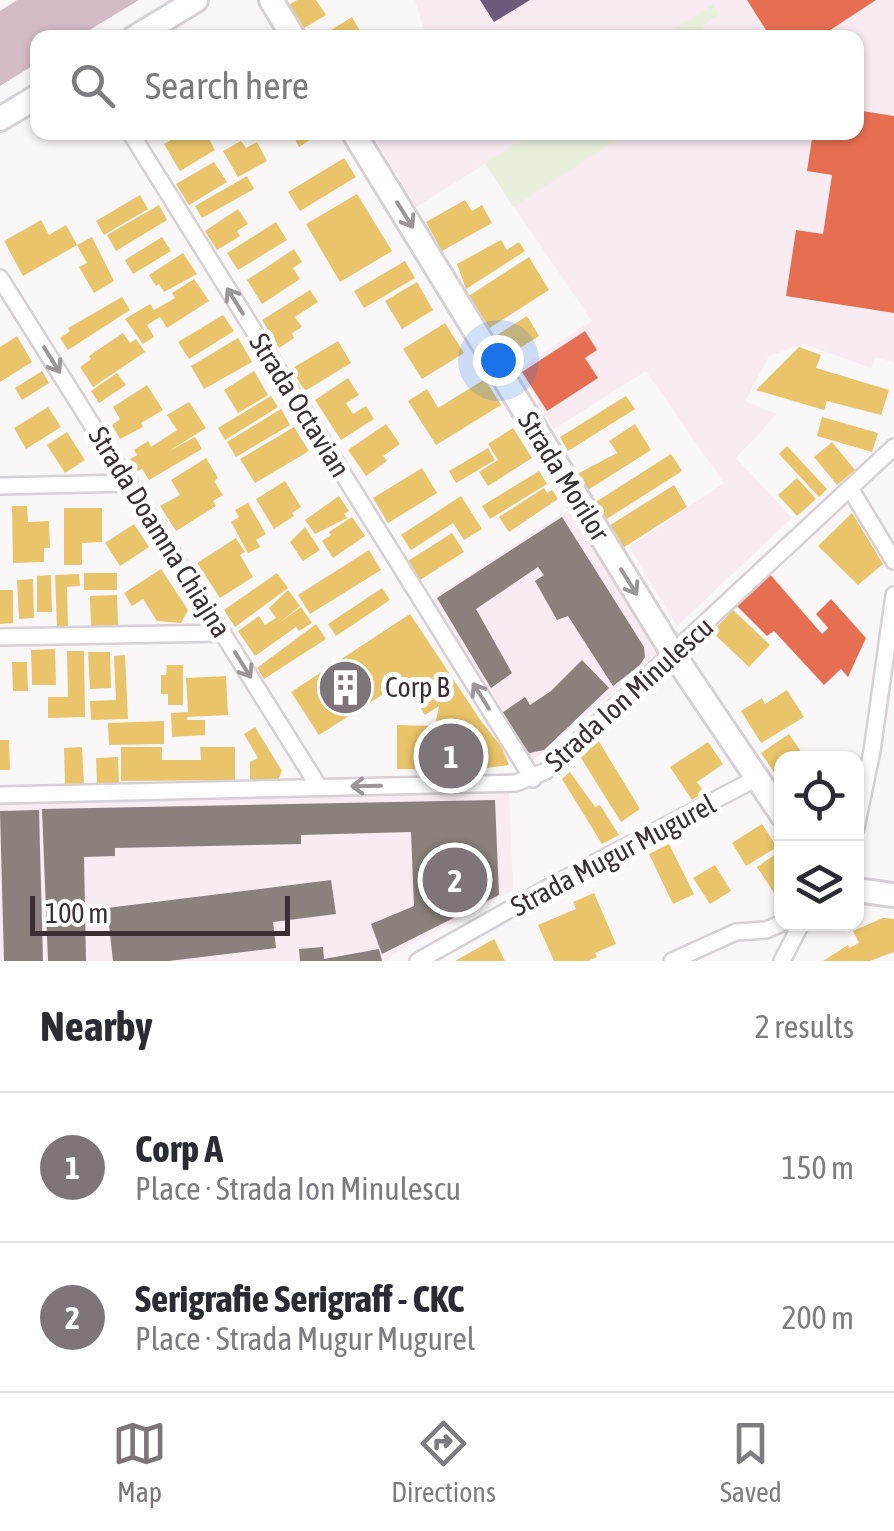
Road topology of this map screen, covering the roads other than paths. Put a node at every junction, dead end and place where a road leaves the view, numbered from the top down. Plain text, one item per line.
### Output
1 (196, 0) edge
2 (271, 0) edge
3 (147, 30) edge
4 (289, 30) edge
5 (30, 101) edge
6 (0, 119) edge
7 (135, 140) edge
8 (359, 140) edge
9 (0, 278) edge
10 (894, 447) edge
11 (128, 482) junction
12 (0, 486) edge
13 (852, 490) junction
14 (894, 562) edge
15 (894, 595) edge
16 (223, 633) junction
17 (0, 638) edge
18 (674, 655) junction
19 (757, 778) junction
20 (533, 779) junction
21 (319, 787) junction
22 (864, 790) edge
23 (0, 795) edge
24 (774, 803) edge
25 (864, 891) edge
26 (894, 895) edge
27 (774, 927) edge
28 (797, 931) edge
29 (418, 961) edge
30 (672, 961) edge
31 (782, 961) edge

1 - 3 street
2 - 4 street
5 - 6 street
20 -> 7 street, Strada Octavian
8 -> 18 street, Strada Morilor
9 -> 11 street, Strada Doamna Chiajna
10 - 13 street, Strada Ion Minulescu
11 - 12 street
11 - 16 street, Strada Doamna Chiajna
13 - 14 street
13 - 18 street, Strada Ion Minulescu
15 - 22 street
16 - 17 street
16 -> 21 street, Strada Doamna Chiajna
18 - 19 street, Strada Morilor
18 - 20 street, Strada Ion Minulescu
19 - 24 street, Strada Morilor
19 - 29 street, Strada Mugur Mugurel
20 -> 21 street, Strada Ion Minulescu
21 - 23 street, Strada Ion Minulescu
25 - 26 street
27 - 30 street
28 - 31 street

